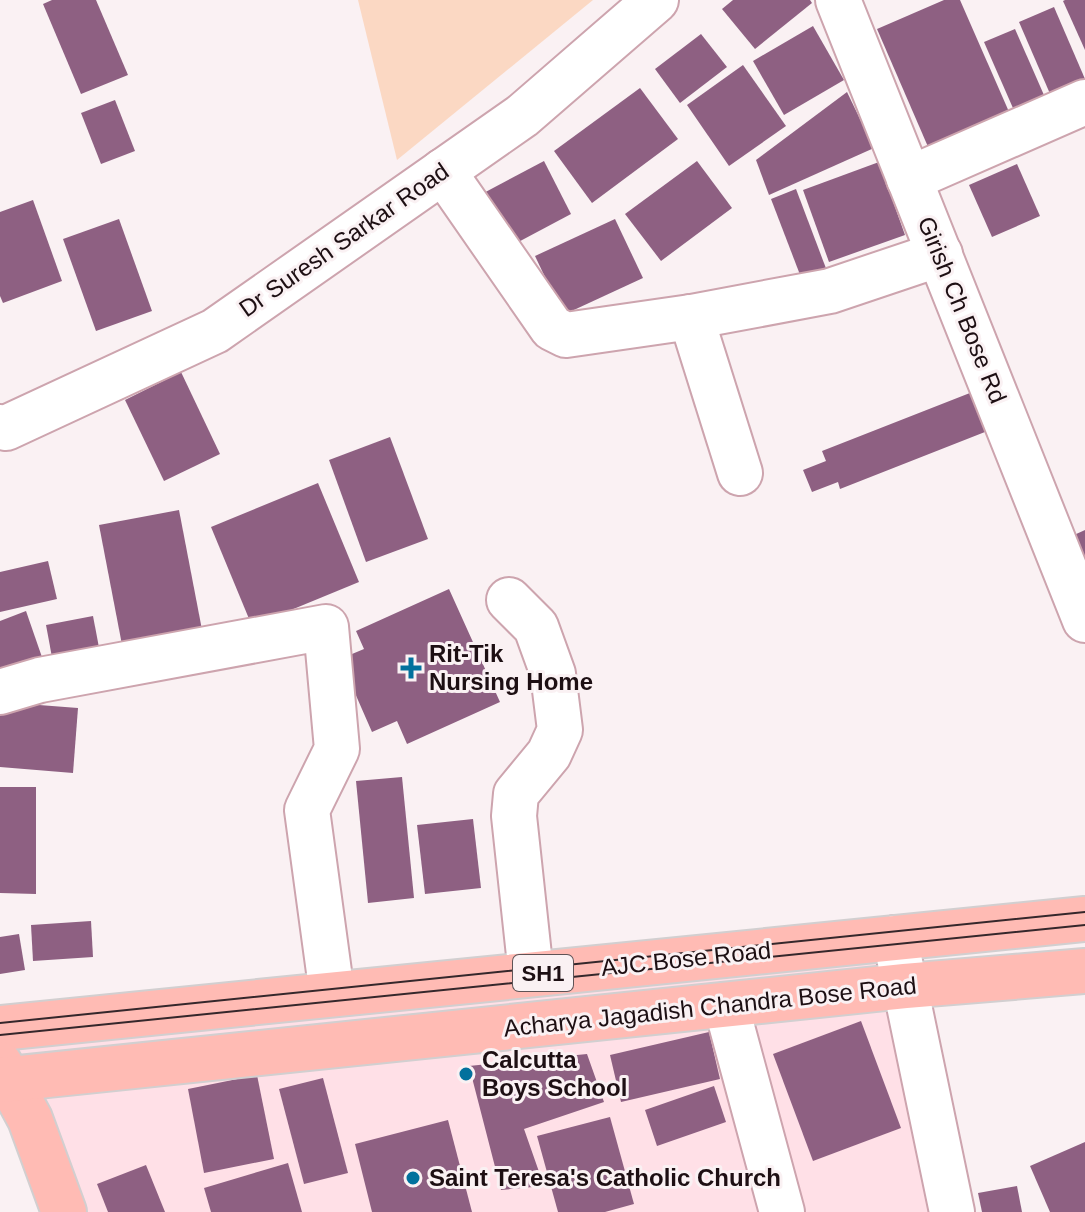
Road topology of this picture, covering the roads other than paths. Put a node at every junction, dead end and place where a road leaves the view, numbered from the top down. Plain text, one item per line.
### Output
1 (656, 0) edge
2 (838, 0) edge
3 (1085, 102) edge
4 (443, 171) junction
5 (909, 179) junction
6 (940, 254) junction
7 (691, 317) junction
8 (2, 431) edge
9 (740, 473) dead end
10 (509, 600) dead end
11 (1083, 609) edge
12 (0, 692) edge
13 (1085, 919) edge
14 (895, 938) junction
15 (1085, 971) edge
16 (531, 974) junction
17 (905, 986) junction
18 (332, 994) junction
19 (726, 1005) junction
20 (0, 1028) edge
21 (3, 1074) edge
22 (64, 1212) edge
23 (782, 1212) edge
24 (952, 1212) edge

1 - 4 street, Dr Suresh Sarkar Road
2 - 5 street, Girish Ch Bose Rd
3 - 5 street
4 - 7 street
4 - 8 street, Dr Suresh Sarkar Road
5 - 6 street, Girish Ch Bose Rd
6 - 7 street
6 - 11 street, Girish Ch Bose Rd
7 - 9 street
10 - 16 street
12 - 18 street
13 - 14 main road, AJC Bose Road / SH1
14 - 16 main road, AJC Bose Road / SH1
14 - 17 street
15 - 17 main road, Acharya Jagadish Chandra Bose Road
16 - 18 main road, AJC Bose Road / SH1
17 - 19 main road, Acharya Jagadish Chandra Bose Road
17 - 24 street
18 - 20 main road, AJC Bose Road / SH1
19 - 21 main road, Acharya Jagadish Chandra Bose Road
19 - 23 street
21 - 22 main road

